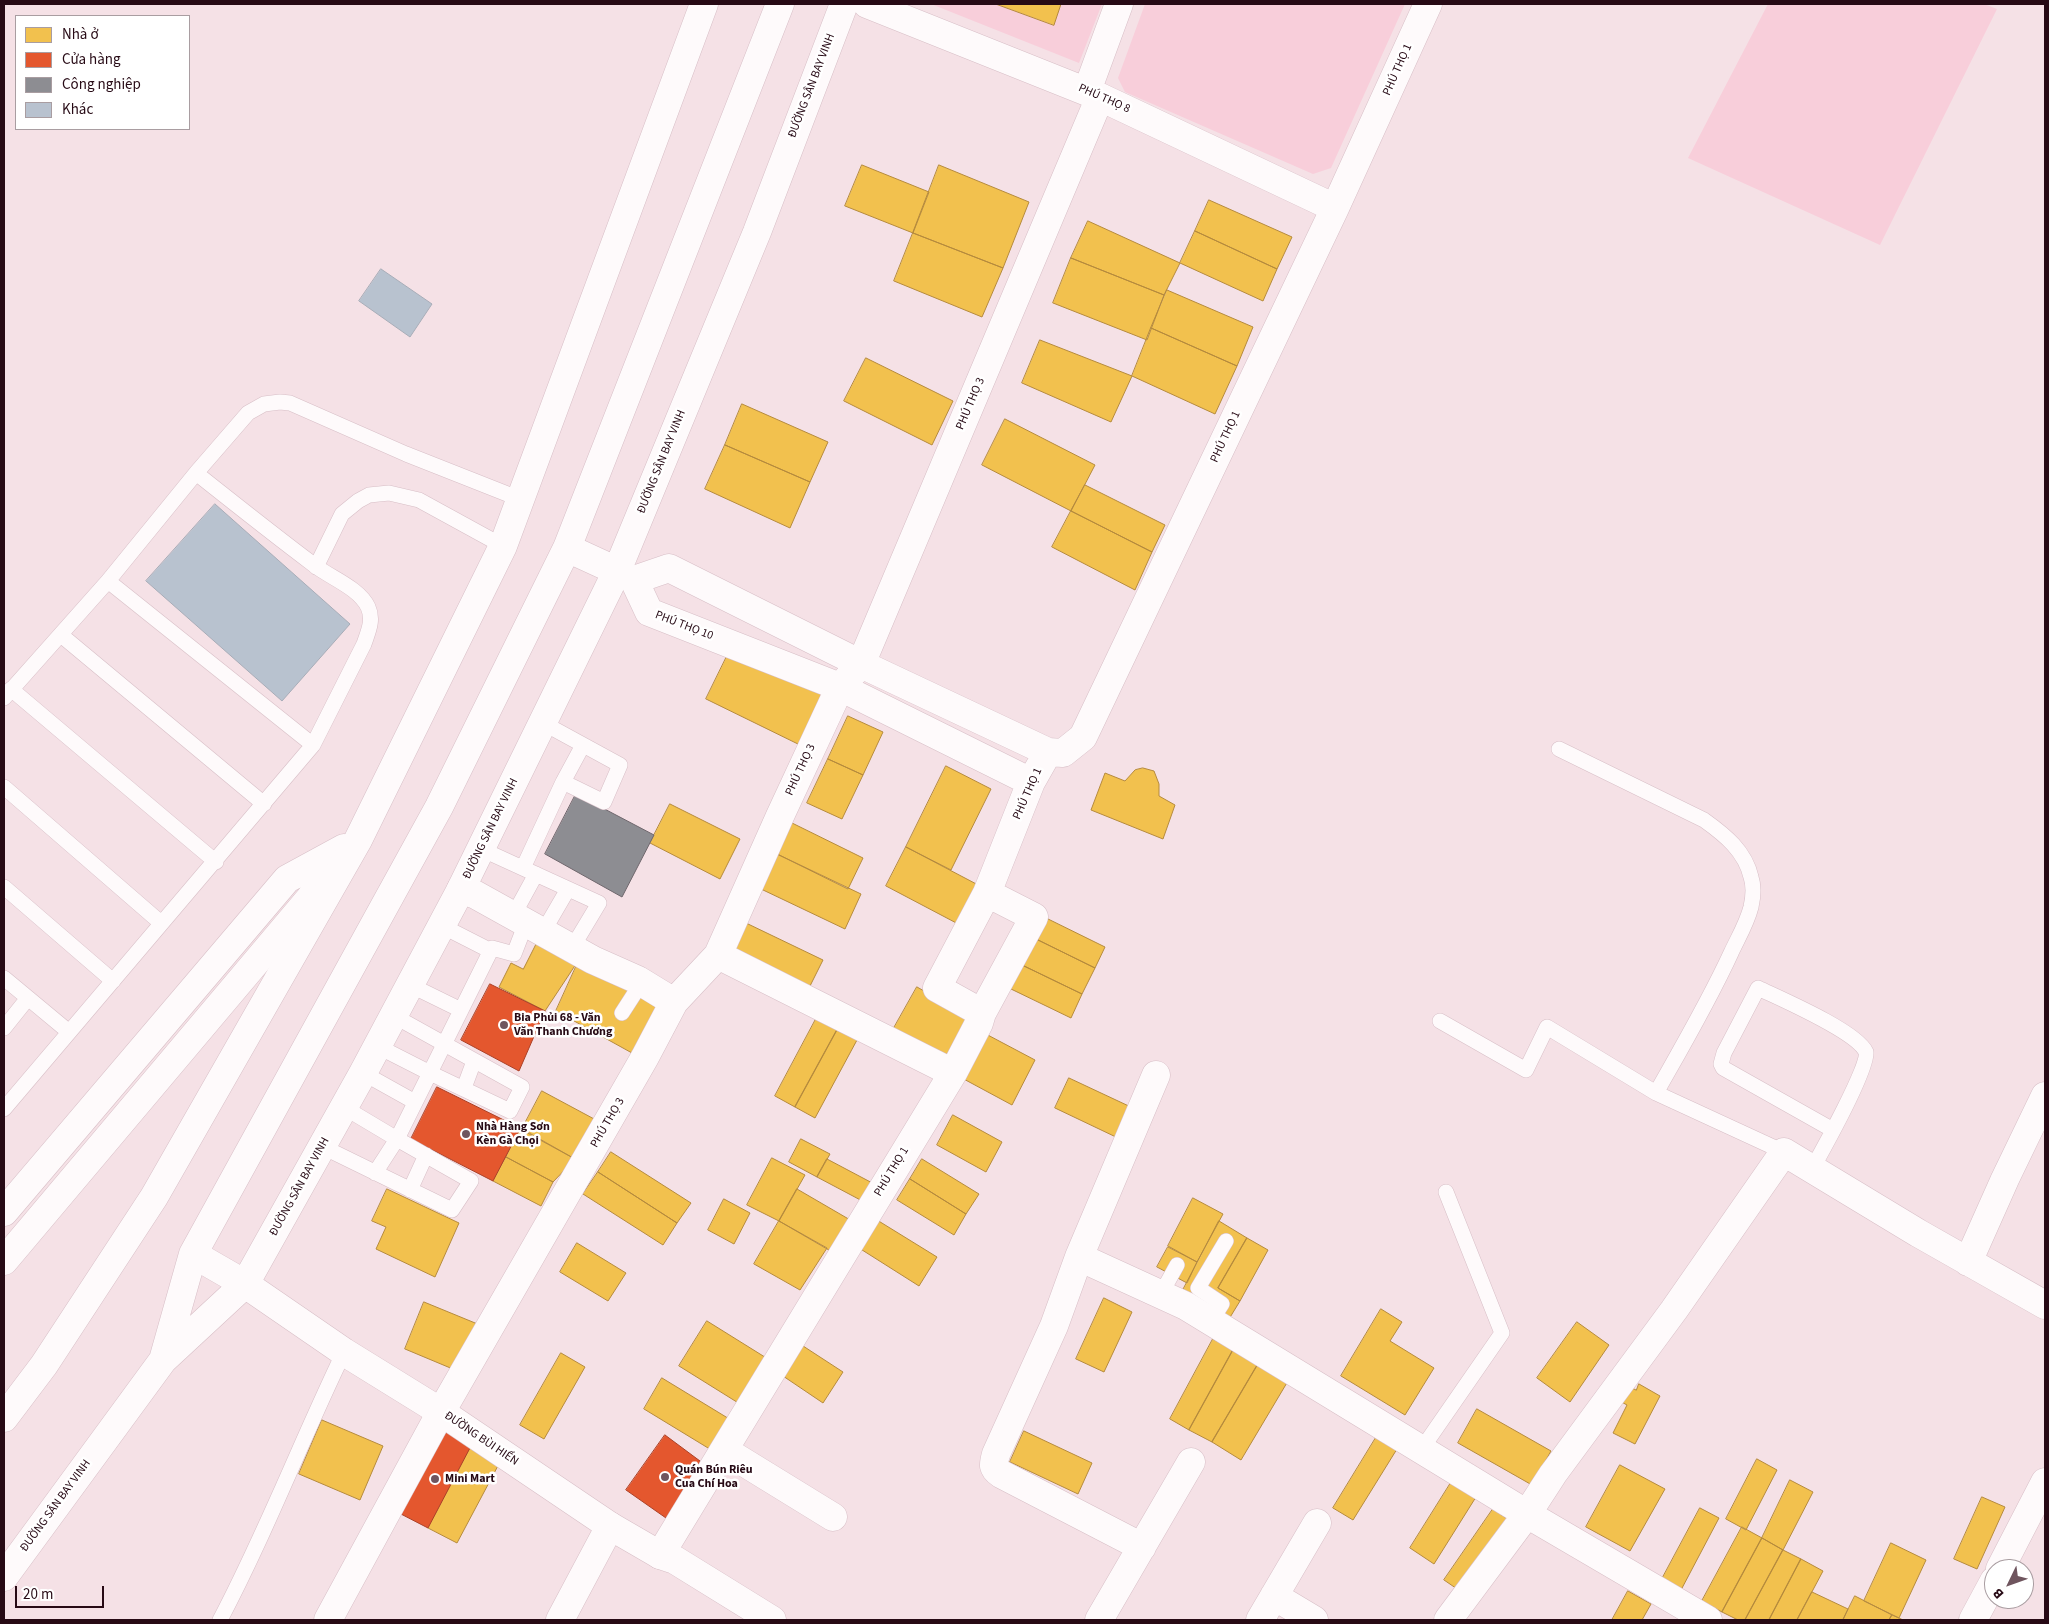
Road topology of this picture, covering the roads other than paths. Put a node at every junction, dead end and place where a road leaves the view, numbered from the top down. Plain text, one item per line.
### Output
1 (704, 4) edge
2 (780, 4) edge
3 (844, 4) edge
4 (867, 4) edge
5 (1120, 4) edge
6 (1428, 4) edge
7 (1094, 94) junction
8 (1335, 208) junction
9 (196, 473) junction
10 (520, 499) junction
11 (504, 546) junction
12 (567, 548) junction
13 (316, 567) junction
14 (626, 576) junction
15 (108, 582) junction
16 (62, 635) junction
17 (861, 664) junction
18 (840, 687) junction
19 (7, 694) edge
20 (543, 723) junction
21 (313, 745) junction
22 (583, 745) junction
23 (1558, 749) dead end
24 (1048, 752) junction
25 (563, 782) junction
26 (1031, 782) junction
27 (4, 787) edge
28 (264, 804) junction
29 (358, 840) junction
30 (481, 849) junction
31 (216, 862) junction
32 (529, 871) junction
33 (4, 887) edge
34 (568, 888) junction
35 (461, 889) junction
36 (987, 893) junction
37 (161, 923) junction
38 (527, 924) junction
39 (442, 926) junction
40 (572, 948) junction
41 (491, 951) junction
42 (718, 955) junction
43 (4, 978) edge
44 (113, 981) junction
45 (642, 982) junction
46 (410, 985) junction
47 (28, 998) junction
48 (674, 1002) junction
49 (461, 1010) junction
50 (622, 1013) dead end
51 (982, 1013) junction
52 (394, 1016) junction
53 (1440, 1021) dead end
54 (4, 1028) edge
55 (69, 1032) junction
56 (444, 1045) junction
57 (377, 1046) junction
58 (474, 1061) junction
59 (363, 1073) junction
60 (954, 1073) junction
61 (430, 1074) junction
62 (1156, 1075) dead end
63 (464, 1088) junction
64 (1656, 1093) junction
65 (2045, 1096) edge
66 (415, 1102) junction
67 (345, 1108) junction
68 (4, 1109) edge
69 (1833, 1130) junction
70 (397, 1139) junction
71 (322, 1147) junction
72 (1784, 1152) junction
73 (426, 1155) junction
74 (1812, 1169) junction
75 (375, 1173) junction
76 (410, 1190) junction
77 (1446, 1192) dead end
78 (4, 1212) edge
79 (1226, 1241) dead end
80 (193, 1254) junction
81 (1079, 1257) junction
82 (4, 1261) edge
83 (1968, 1262) junction
84 (1177, 1265) dead end
85 (245, 1284) junction
86 (1160, 1294) junction
87 (2045, 1306) edge
88 (1211, 1321) junction
89 (344, 1352) junction
90 (163, 1360) junction
91 (442, 1412) junction
92 (4, 1418) edge
93 (724, 1450) junction
94 (1421, 1450) junction
95 (1191, 1462) dead end
96 (2045, 1482) edge
97 (1527, 1514) junction
98 (833, 1516) dead end
99 (1317, 1523) dead end
100 (610, 1526) junction
101 (1142, 1547) junction
102 (660, 1556) junction
103 (2005, 1559) edge
104 (4, 1577) edge
105 (1274, 1596) junction
106 (1984, 1600) edge
107 (220, 1620) edge
108 (328, 1620) edge
109 (560, 1620) edge
110 (772, 1620) edge
111 (1100, 1620) edge
112 (1260, 1620) edge
113 (1314, 1620) edge
114 (1448, 1620) edge
115 (1708, 1620) edge
116 (1973, 1620) edge

1 - 10 street
2 - 12 street
3 - 14 street, ĐƯỜNG SÂN BAY VINH
4 - 7 street, PHÚ THỌ 8
5 - 7 street, PHÚ THỌ 3
6 - 8 street, PHÚ THỌ 1
7 - 8 street, PHÚ THỌ 8
7 - 17 street, PHÚ THỌ 3
8 - 24 street, PHÚ THỌ 1
9 - 10 lane
9 - 13 lane
9 - 15 lane
10 - 11 street
11 - 13 lane
11 - 29 street
12 - 14 street
12 - 80 street
13 - 21 lane
14 - 17 street
14 - 18 street, PHÚ THỌ 10
14 - 20 street, ĐƯỜNG SÂN BAY VINH
15 - 16 lane
15 - 21 lane
16 - 19 lane
16 - 28 lane
17 - 18 street, PHÚ THỌ 3
17 - 24 street
18 - 26 street, PHÚ THỌ 10
18 - 42 street, PHÚ THỌ 3
19 - 31 lane
20 - 22 lane
20 - 30 street, ĐƯỜNG SÂN BAY VINH
21 - 28 lane
22 - 25 lane
22 - 25 lane
23 - 64 lane
24 - 26 street, PHÚ THỌ 1
25 - 32 lane
26 - 36 street, PHÚ THỌ 1
27 - 37 lane
28 - 31 lane
29 - 78 street
29 - 82 street
29 - 92 street
30 - 32 lane
30 - 35 street, ĐƯỜNG SÂN BAY VINH
31 - 37 lane
32 - 34 lane
32 - 38 lane
33 - 44 lane
34 - 38 lane
34 - 40 lane
35 - 38 street
35 - 39 street, ĐƯỜNG SÂN BAY VINH
36 - 51 street, PHÚ THỌ 1
36 - 51 street
37 - 44 lane
38 - 40 street
38 - 41 lane
39 - 41 lane
39 - 46 street, ĐƯỜNG SÂN BAY VINH
40 - 45 street
41 - 49 lane
42 - 48 street, PHÚ THỌ 3
42 - 60 street
43 - 47 lane
44 - 55 lane
45 - 48 street
45 - 50 lane
46 - 49 lane
46 - 52 street, ĐƯỜNG SÂN BAY VINH
47 - 54 lane
47 - 55 lane
48 - 91 street, PHÚ THỌ 3
49 - 56 lane
51 - 60 street, PHÚ THỌ 1
52 - 56 lane
52 - 57 street, ĐƯỜNG SÂN BAY VINH
53 - 64 lane
55 - 68 lane
56 - 58 lane
56 - 61 lane
57 - 59 street, ĐƯỜNG SÂN BAY VINH
57 - 61 lane
58 - 63 lane
58 - 63 lane
59 - 66 lane
59 - 67 street, ĐƯỜNG SÂN BAY VINH
60 - 93 street, PHÚ THỌ 1
61 - 63 lane
61 - 66 lane
62 - 81 street
64 - 72 lane
65 - 83 street
66 - 70 lane
67 - 70 lane
67 - 71 street, ĐƯỜNG SÂN BAY VINH
69 - 69 lane
69 - 74 lane
70 - 73 lane
70 - 75 lane
71 - 75 lane
71 - 85 street, ĐƯỜNG SÂN BAY VINH
72 - 74 street
72 - 97 street
73 - 76 lane
73 - 76 lane
74 - 83 street
75 - 76 lane
77 - 94 lane
79 - 88 lane
80 - 85 street, ĐƯỜNG BÙI HIỂN
80 - 90 street
81 - 86 street
81 - 101 street
83 - 87 street
84 - 86 lane
85 - 89 street, ĐƯỜNG BÙI HIỂN
85 - 90 street, ĐƯỜNG SÂN BAY VINH
86 - 88 street
88 - 94 street
89 - 91 street, ĐƯỜNG BÙI HIỂN
89 - 107 lane
90 - 104 street, ĐƯỜNG SÂN BAY VINH
91 - 100 street, ĐƯỜNG BÙI HIỂN
91 - 108 street, PHÚ THỌ 3
93 - 98 street
93 - 102 street, PHÚ THỌ 1
94 - 97 street
95 - 101 street
96 - 103 street
97 - 114 street
97 - 115 street
99 - 105 street
100 - 102 street, ĐƯỜNG BÙI HIỂN
100 - 109 street
101 - 111 street
102 - 110 street, ĐƯỜNG BÙI HIỂN
105 - 112 street
105 - 113 street
106 - 116 street

